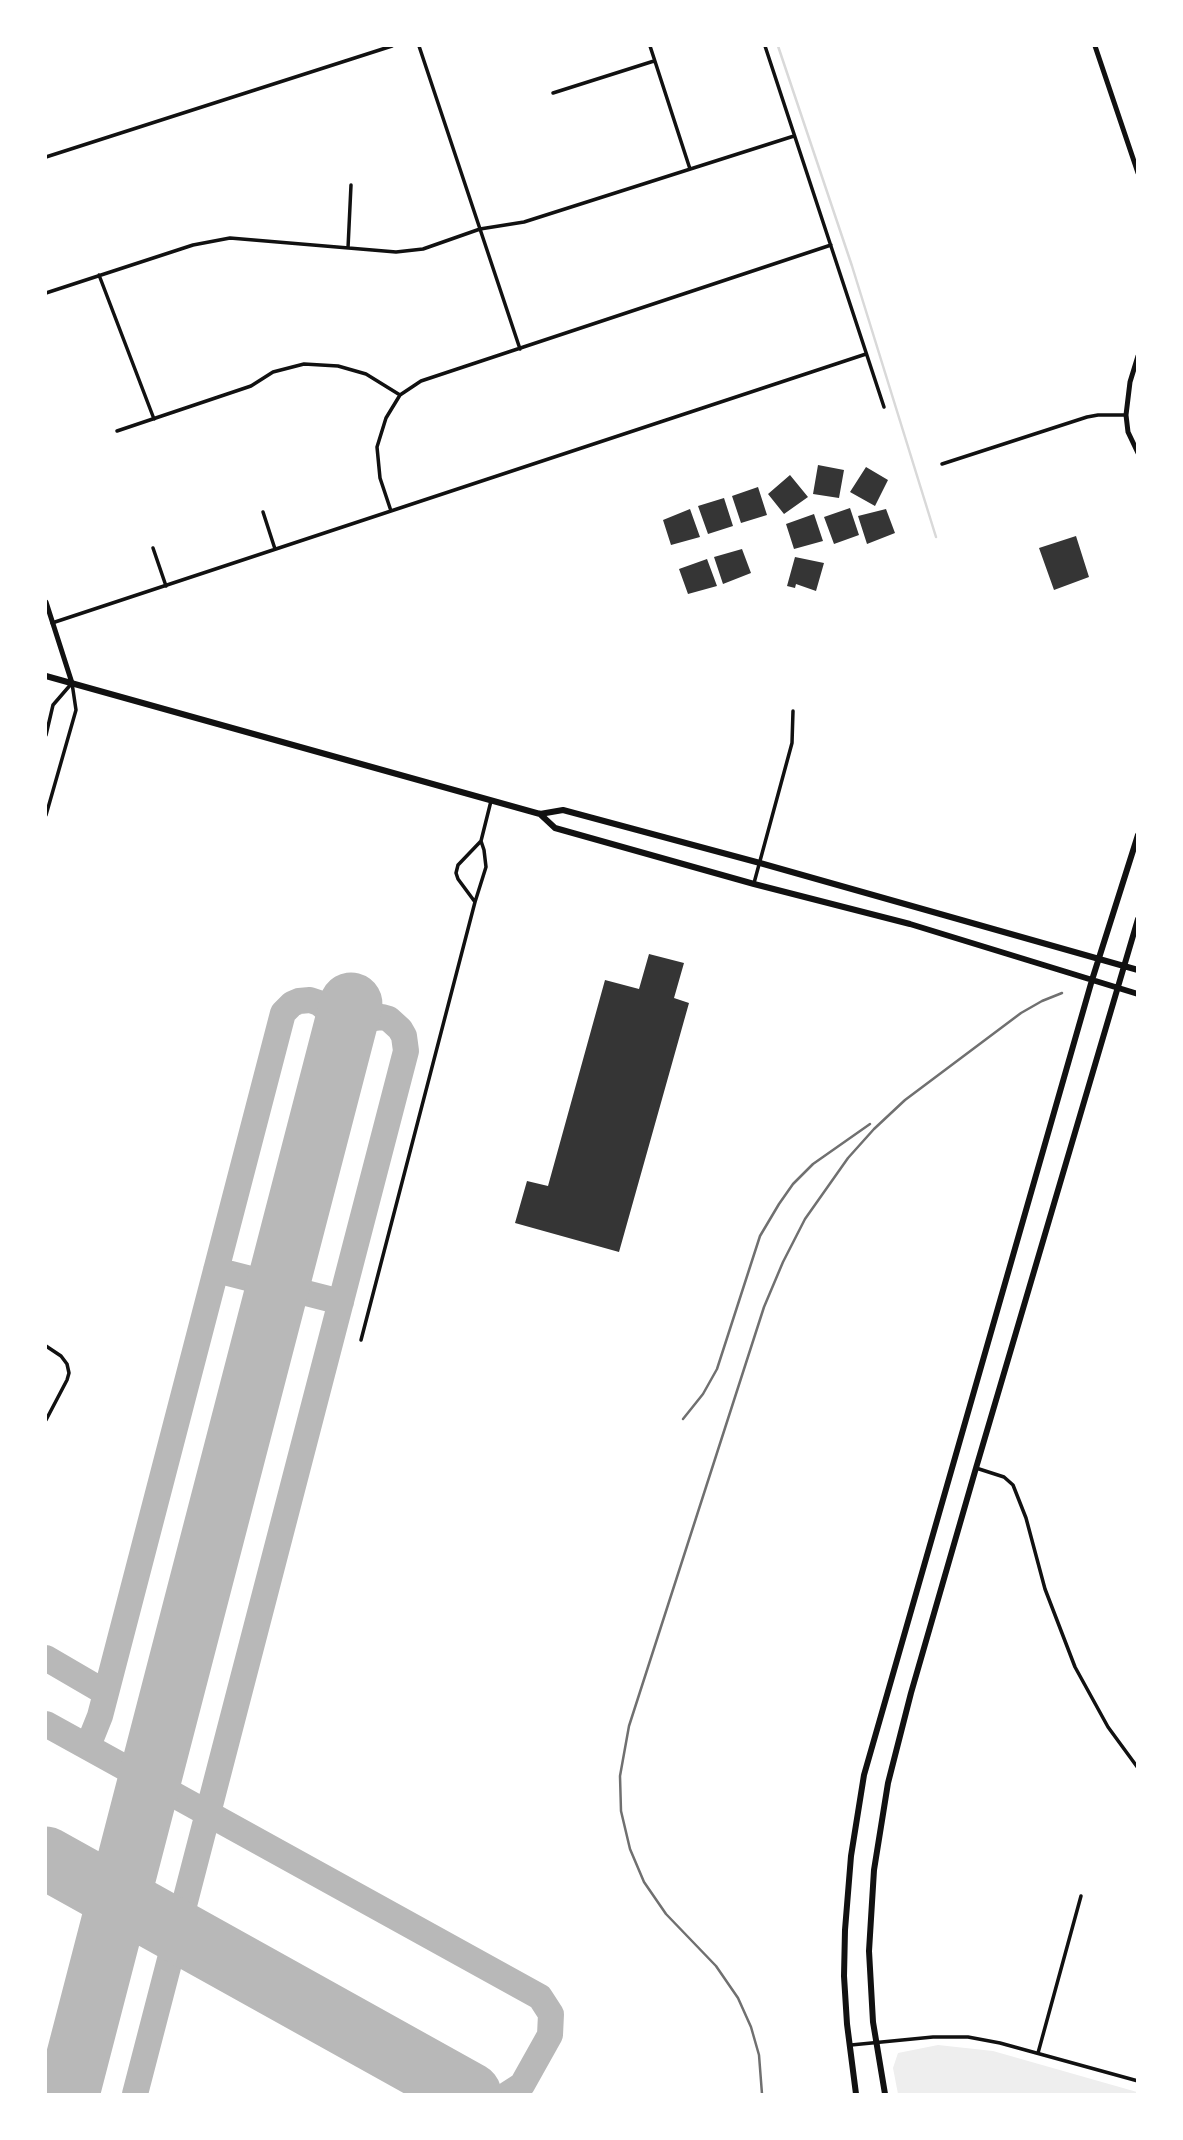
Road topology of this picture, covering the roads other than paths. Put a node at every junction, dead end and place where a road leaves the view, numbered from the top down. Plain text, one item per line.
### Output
1 (391, 46) edge
2 (419, 46) edge
3 (650, 46) edge
4 (765, 46) edge
5 (1095, 46) edge
6 (654, 60) junction
7 (552, 93) dead end
8 (794, 136) junction
9 (46, 157) edge
10 (690, 169) junction
11 (1138, 173) edge
12 (351, 185) dead end
13 (480, 229) junction
14 (831, 245) junction
15 (348, 248) junction
16 (99, 275) junction
17 (46, 293) edge
18 (520, 349) junction
19 (866, 354) junction
20 (1138, 356) edge
21 (400, 394) junction
22 (884, 407) dead end
23 (1126, 415) junction
24 (154, 419) junction
25 (117, 431) dead end
26 (1138, 453) edge
27 (943, 464) dead end
28 (391, 511) junction
29 (263, 512) dead end
30 (153, 548) dead end
31 (275, 549) junction
32 (166, 586) junction
33 (46, 602) edge
34 (52, 623) junction
35 (46, 676) edge
36 (72, 683) junction
37 (793, 711) dead end
38 (46, 735) edge
39 (491, 800) junction
40 (540, 814) junction
41 (46, 815) edge
42 (1138, 835) edge
43 (481, 841) junction
44 (760, 863) junction
45 (754, 884) junction
46 (475, 902) junction
47 (1138, 919) edge
48 (1099, 959) junction
49 (1124, 966) junction
50 (1138, 970) edge
51 (1093, 980) junction
52 (1118, 988) junction
53 (1138, 994) edge
54 (360, 1340) dead end
55 (46, 1346) edge
56 (46, 1420) edge
57 (976, 1468) junction
58 (1138, 1769) edge
59 (1081, 1896) dead end
60 (876, 2042) junction
61 (849, 2045) junction
62 (1038, 2053) junction
63 (1138, 2081) edge
64 (856, 2095) edge
65 (885, 2095) edge

1 - 9 street
2 - 13 street
3 - 6 street
4 - 8 street
5 - 11 main road
6 - 7 street
6 - 10 street
8 - 10 street
8 - 14 street
10 - 13 street
12 - 15 street
13 - 15 street
13 - 18 street
14 - 18 street
14 - 19 street
15 - 16 street
16 - 17 street
16 - 24 street
18 - 21 street
19 - 22 street
19 - 28 street
20 - 23 main road
21 - 24 street
21 - 28 street
23 - 26 main road
23 - 27 street
24 - 25 street
28 - 31 street
29 - 31 street
30 - 32 street
31 - 32 street
32 - 34 street
33 - 34 main road
34 - 36 main road
35 - 36 main road
36 - 38 street
36 - 39 main road
36 - 41 street
37 - 44 street
39 - 40 main road
39 - 43 street
40 - 44 main road
40 - 45 main road
42 - 48 main road
43 - 46 street
43 - 46 street
44 - 45 street
44 - 48 main road
45 - 51 main road
46 - 54 street
47 - 49 main road
48 - 49 main road
48 - 51 main road
49 - 50 main road
49 - 52 main road
51 - 52 main road
51 - 61 main road
52 - 53 main road
52 - 57 main road
55 - 56 street
57 - 58 street
57 - 60 main road
59 - 62 street
60 - 61 street
60 - 62 street
60 - 65 main road
61 - 64 main road
62 - 63 street

